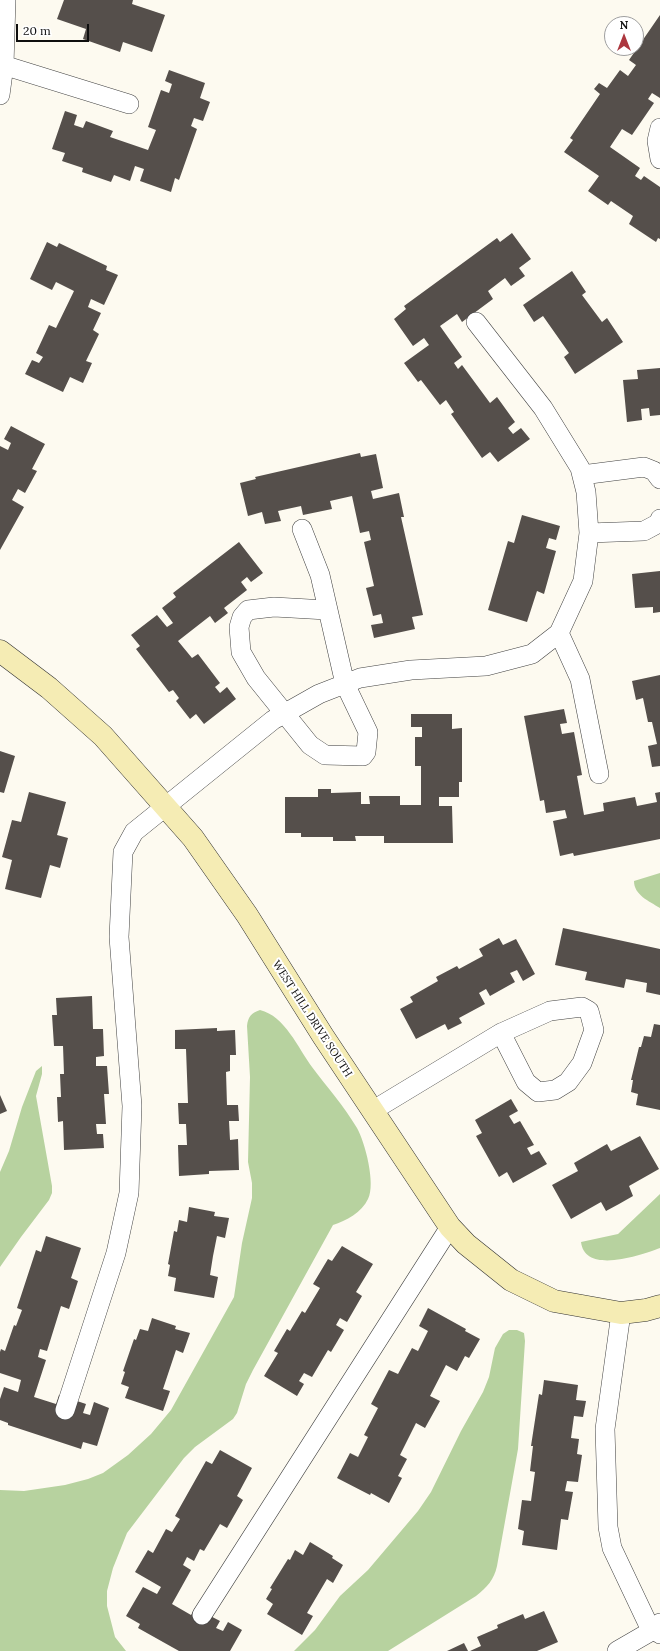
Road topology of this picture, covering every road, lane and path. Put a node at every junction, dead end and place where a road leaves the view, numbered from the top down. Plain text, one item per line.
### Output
1 (6, 0) edge
2 (2, 64) edge
3 (0, 95) edge
4 (129, 104) dead end
5 (660, 128) edge
6 (660, 159) edge
7 (476, 322) dead end
8 (582, 476) junction
9 (660, 479) edge
10 (660, 519) edge
11 (302, 530) dead end
12 (588, 533) junction
13 (327, 610) junction
14 (559, 633) junction
15 (0, 651) edge
16 (345, 684) junction
17 (284, 713) junction
18 (599, 774) dead end
19 (166, 806) junction
20 (501, 1033) junction
21 (372, 1111) junction
22 (450, 1227) junction
23 (660, 1306) edge
24 (621, 1313) junction
25 (65, 1410) dead end
26 (202, 1615) dead end
27 (658, 1629) edge
28 (617, 1651) edge

1 - 2 street
2 - 3 street
2 - 4 street
5 - 6 street
7 - 8 street
8 - 9 street
8 - 12 street
10 - 12 street
11 - 13 street
12 - 14 street
13 - 16 street
13 - 17 street
14 - 16 street
14 - 18 street
15 - 19 street, WEST HILL DRIVE SOUTH
16 - 17 street
16 - 17 street
17 - 19 street
19 - 21 street, WEST HILL DRIVE SOUTH
19 - 25 street
20 - 20 street
20 - 21 street
21 - 22 street, WEST HILL DRIVE SOUTH
22 - 24 street, WEST HILL DRIVE SOUTH
22 - 26 street
23 - 24 street, WEST HILL DRIVE SOUTH
24 - 27 street
27 - 28 street

